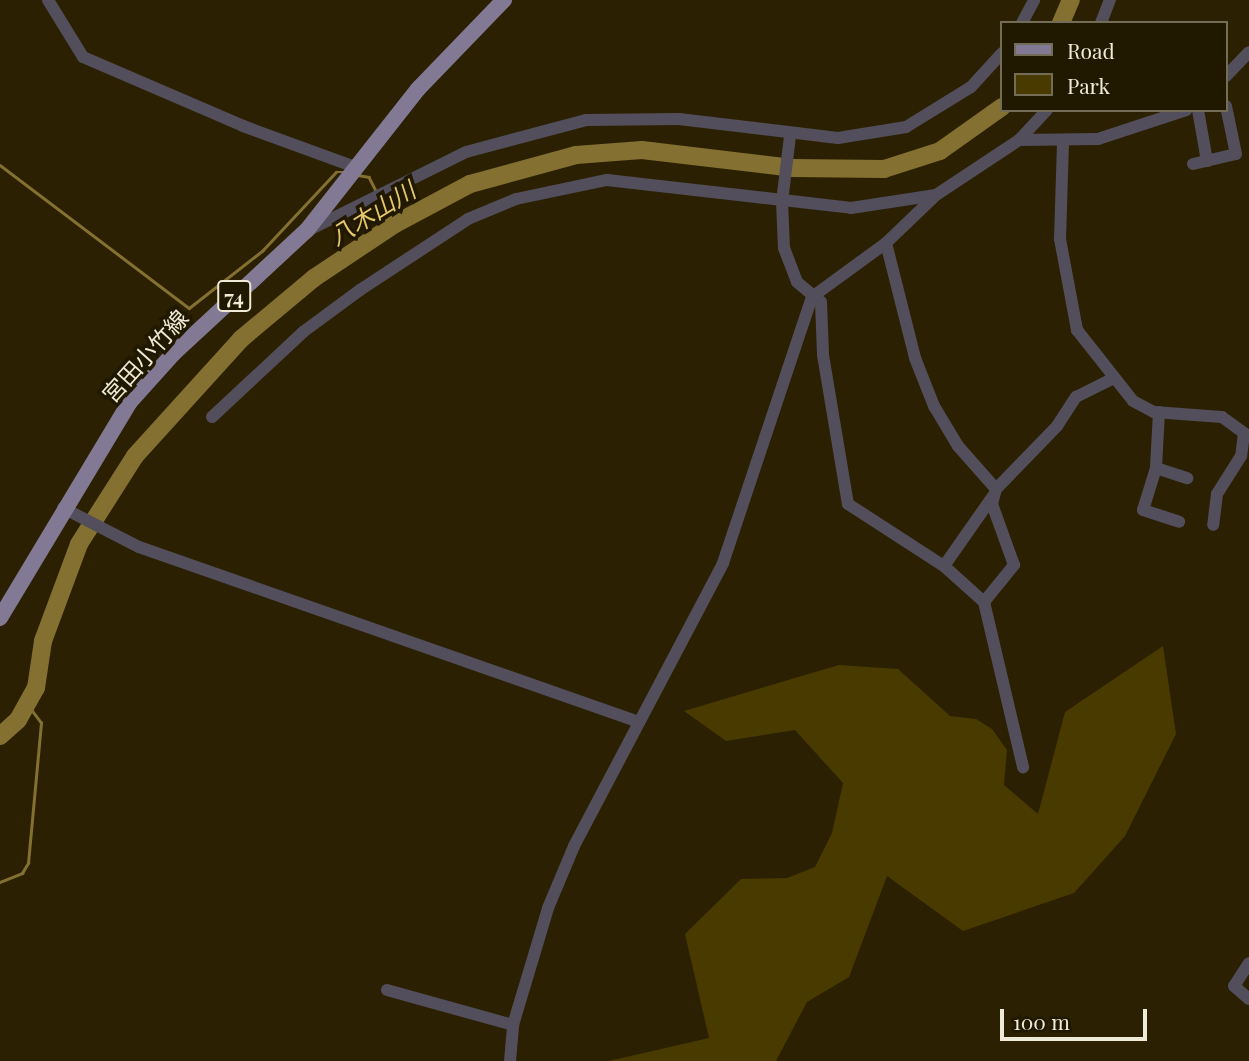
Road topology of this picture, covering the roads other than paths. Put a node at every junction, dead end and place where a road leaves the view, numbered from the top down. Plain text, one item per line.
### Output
1 (48, 0) edge
2 (504, 0) edge
3 (1034, 0) edge
4 (1110, 0) edge
5 (1023, 21) edge
6 (1102, 21) edge
7 (1249, 52) edge
8 (1000, 55) edge
9 (1228, 74) edge
10 (1045, 112) edge
11 (1180, 112) edge
12 (1198, 112) edge
13 (1228, 112) edge
14 (790, 136) junction
15 (1019, 140) junction
16 (1063, 143) junction
17 (1243, 153) edge
18 (1207, 161) junction
19 (1193, 164) dead end
20 (358, 168) junction
21 (936, 195) junction
22 (782, 202) junction
23 (307, 230) junction
24 (886, 243) junction
25 (811, 297) junction
26 (1112, 379) junction
27 (1159, 412) junction
28 (212, 417) dead end
29 (1156, 468) junction
30 (1187, 478) dead end
31 (995, 493) junction
32 (70, 512) junction
33 (1179, 522) dead end
34 (1213, 525) dead end
35 (944, 566) junction
36 (984, 601) junction
37 (0, 618) edge
38 (639, 722) junction
39 (1023, 767) dead end
40 (1249, 963) edge
41 (387, 990) dead end
42 (1249, 999) edge
43 (513, 1026) junction
44 (510, 1061) edge

1 - 20 street
2 - 20 main road, 宮田小竹線 / 74
3 - 5 street
4 - 6 street
7 - 9 street
8 - 14 street
10 - 15 street
11 - 16 street
12 - 18 street
13 - 17 street
14 - 22 street
14 - 23 street
15 - 16 street
15 - 21 street
16 - 26 street
17 - 18 street
18 - 19 street
20 - 23 main road, 宮田小竹線 / 74
21 - 22 street
21 - 24 street
22 - 25 street
22 - 28 street
23 - 32 main road, 宮田小竹線 / 74
24 - 25 street
24 - 31 street
25 - 35 street
25 - 38 street
26 - 27 street
26 - 31 street
27 - 29 street
27 - 34 street
29 - 30 street
29 - 33 street
31 - 35 street
31 - 36 street
32 - 37 main road, 宮田小竹線 / 74
32 - 38 street
35 - 36 street
36 - 39 street
38 - 43 street
40 - 42 street
41 - 43 street
43 - 44 street

